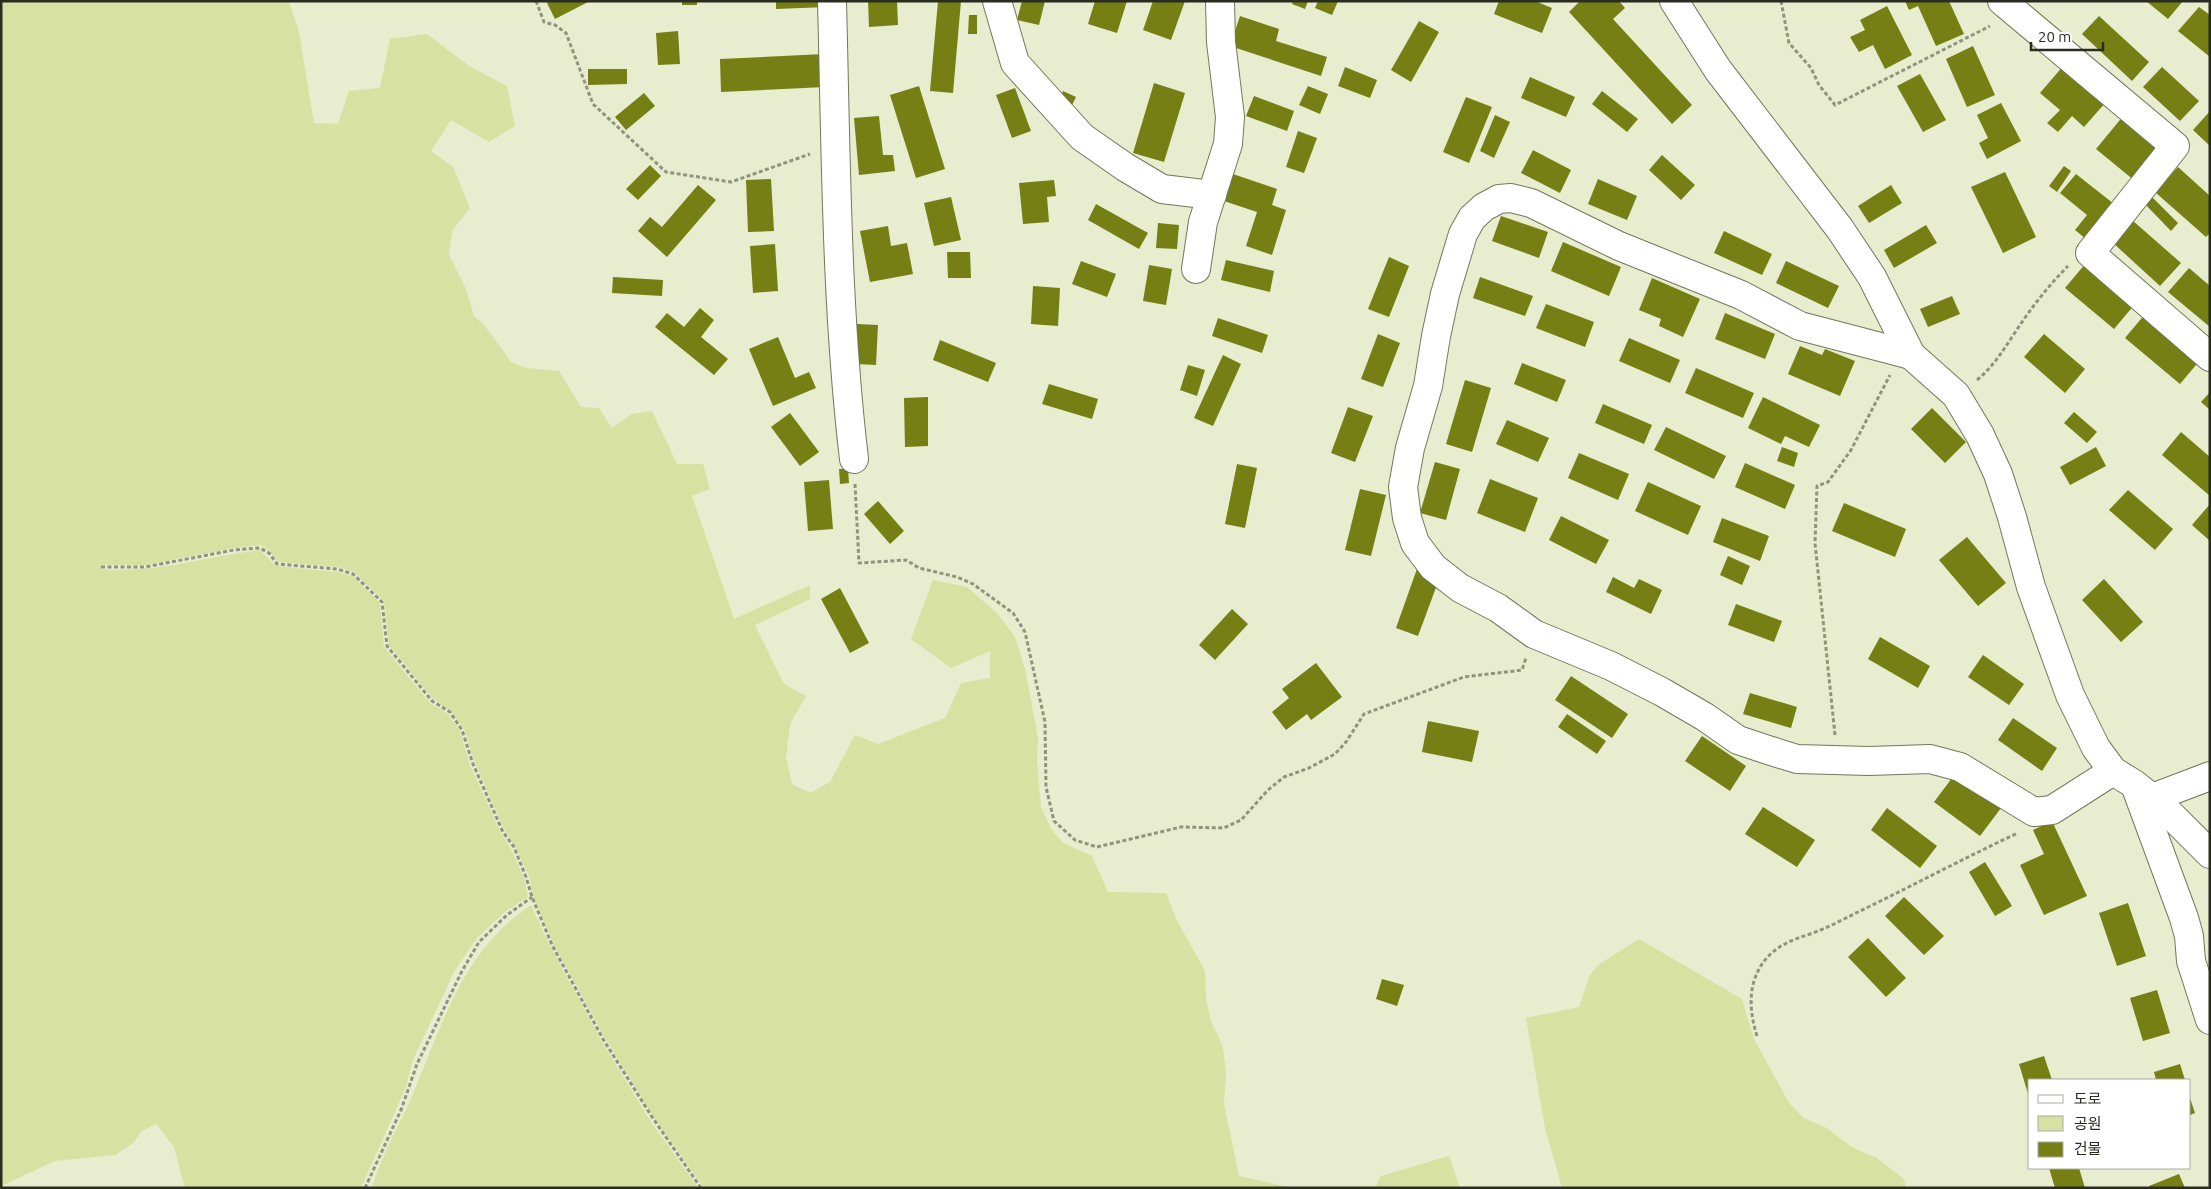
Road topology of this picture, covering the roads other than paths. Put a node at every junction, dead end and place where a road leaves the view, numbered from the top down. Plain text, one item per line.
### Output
1 (832, 1) edge
2 (997, 1) edge
3 (1220, 1) edge
4 (1674, 1) edge
5 (2009, 7) edge
6 (1212, 195) junction
7 (1196, 268) dead end
8 (1906, 354) junction
9 (2210, 357) edge
10 (854, 459) road end
11 (2210, 776) edge
12 (2133, 784) junction
13 (2210, 854) edge
14 (2210, 1020) edge

1 - 10 street
2 - 6 street
3 - 6 street
4 - 8 street
5 - 9 street
6 - 7 street
8 - 12 street
8 - 12 street
11 - 12 street
12 - 13 street
12 - 14 street

